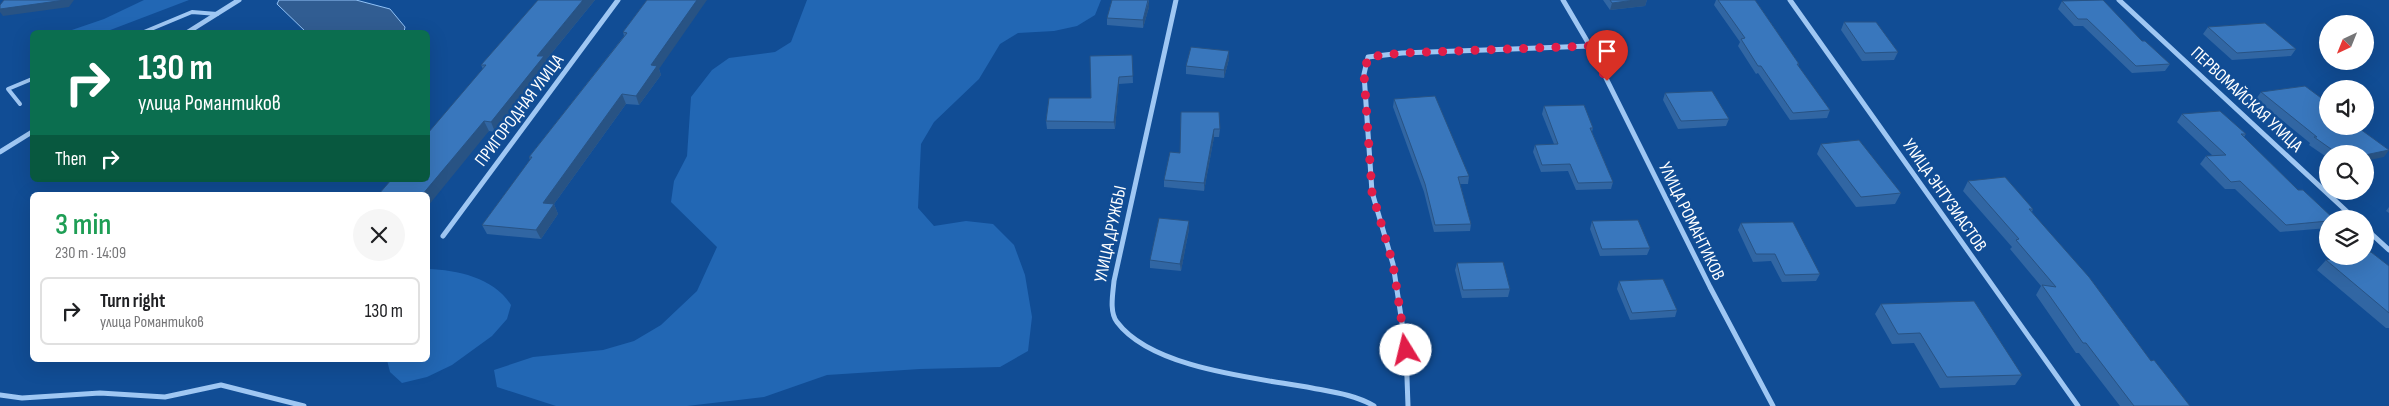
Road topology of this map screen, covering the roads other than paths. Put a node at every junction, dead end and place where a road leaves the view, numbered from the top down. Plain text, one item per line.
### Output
1 (239, 0) edge
2 (618, 0) edge
3 (1176, 0) edge
4 (1563, 0) edge
5 (1790, 0) edge
6 (2119, 0) edge
7 (217, 14) junction
8 (149, 30) edge
9 (191, 30) edge
10 (1590, 46) junction
11 (30, 80) edge
12 (20, 104) dead end
13 (30, 133) edge
14 (0, 152) edge
15 (2345, 210) edge
16 (443, 236) dead end
17 (2374, 236) edge
18 (2389, 250) edge
19 (0, 395) edge
20 (304, 406) edge
21 (1374, 406) edge
22 (1408, 406) edge
23 (1773, 406) edge
24 (2078, 406) edge

1 - 7 street
2 - 16 street, ПРИГОРОДНАЯ УЛИЦА
3 - 21 street, УЛИЦА ДРУЖБЫ
4 - 10 street, УЛИЦА РОМАНТИКОВ
5 - 24 street, УЛИЦА ЭНТУЗИАСТОВ
6 - 15 street, ПЕРВОМАЙСКАЯ УЛИЦА
7 - 8 lane
7 - 9 street
10 - 22 street
10 - 23 street, УЛИЦА РОМАНТИКОВ
11 - 12 lane
13 - 14 street
17 - 18 street
19 - 20 street

